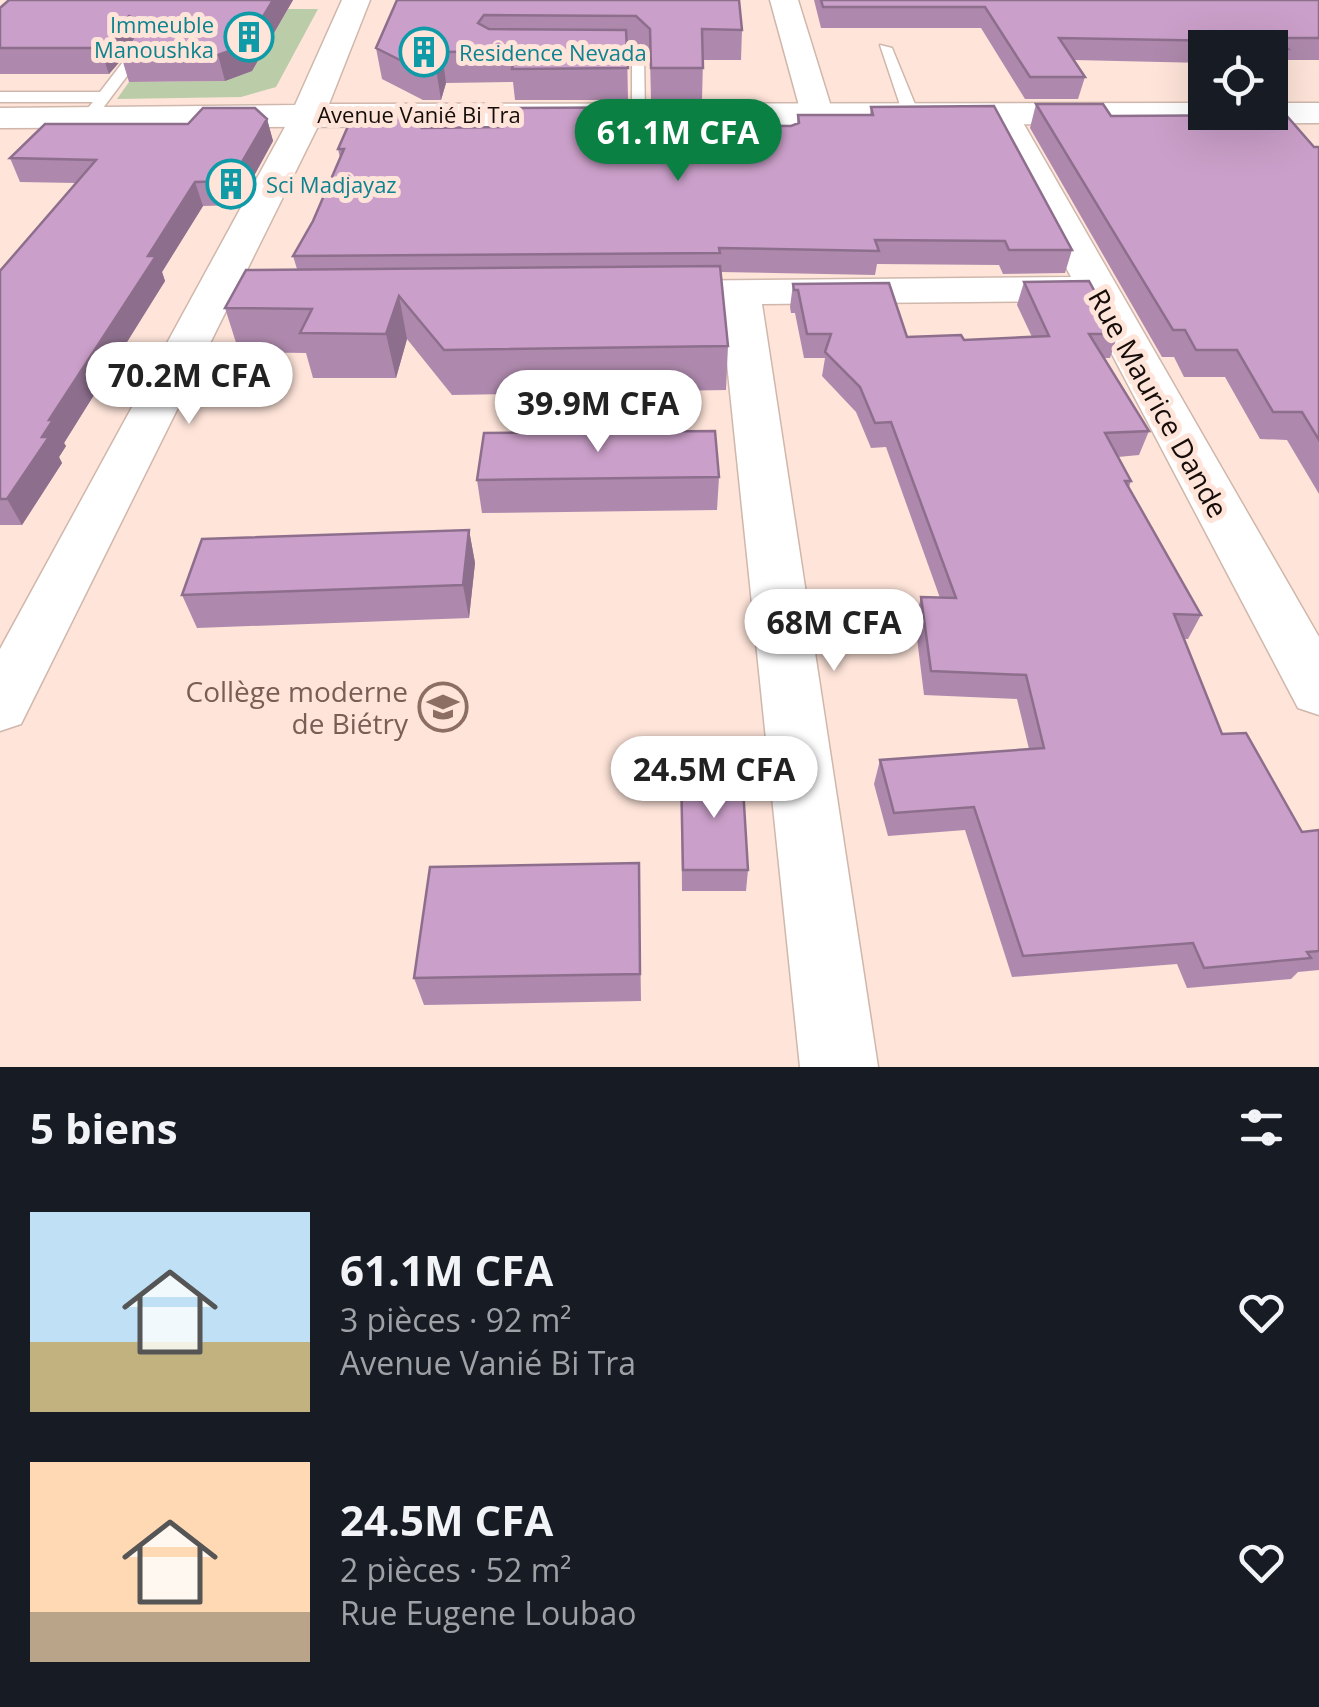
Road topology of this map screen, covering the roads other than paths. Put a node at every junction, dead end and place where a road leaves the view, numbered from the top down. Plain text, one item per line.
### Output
1 (356, 0) edge
2 (784, 0) edge
3 (140, 48) edge
4 (884, 48) dead end
5 (579, 52) edge
6 (97, 107) junction
7 (7, 108) edge
8 (640, 113) junction
9 (308, 114) junction
10 (817, 114) junction
11 (911, 114) junction
12 (1002, 114) junction
13 (1315, 118) edge
14 (1096, 290) junction
15 (740, 292) junction
16 (604, 293) edge
17 (214, 296) junction
18 (331, 296) edge
19 (1319, 691) edge
20 (0, 706) edge
21 (840, 1067) edge

1 - 9 street
2 - 10 street
3 - 6 lane
4 - 11 lane
5 - 8 lane
6 - 7 street, Avenue Vanié Bi Tra
6 - 9 street, Avenue Vanié Bi Tra
8 - 9 street, Avenue Vanié Bi Tra
8 - 10 street, Avenue Vanié Bi Tra
9 - 17 street
10 - 11 street, Avenue Vanié Bi Tra
11 - 12 street, Avenue Vanié Bi Tra
12 - 13 street, Avenue Vanié Bi Tra
12 - 14 street, Rue Maurice Dande
14 - 15 street
14 - 19 street, Rue Maurice Dande
15 - 16 street
15 - 21 street
17 - 18 street
17 - 20 street

